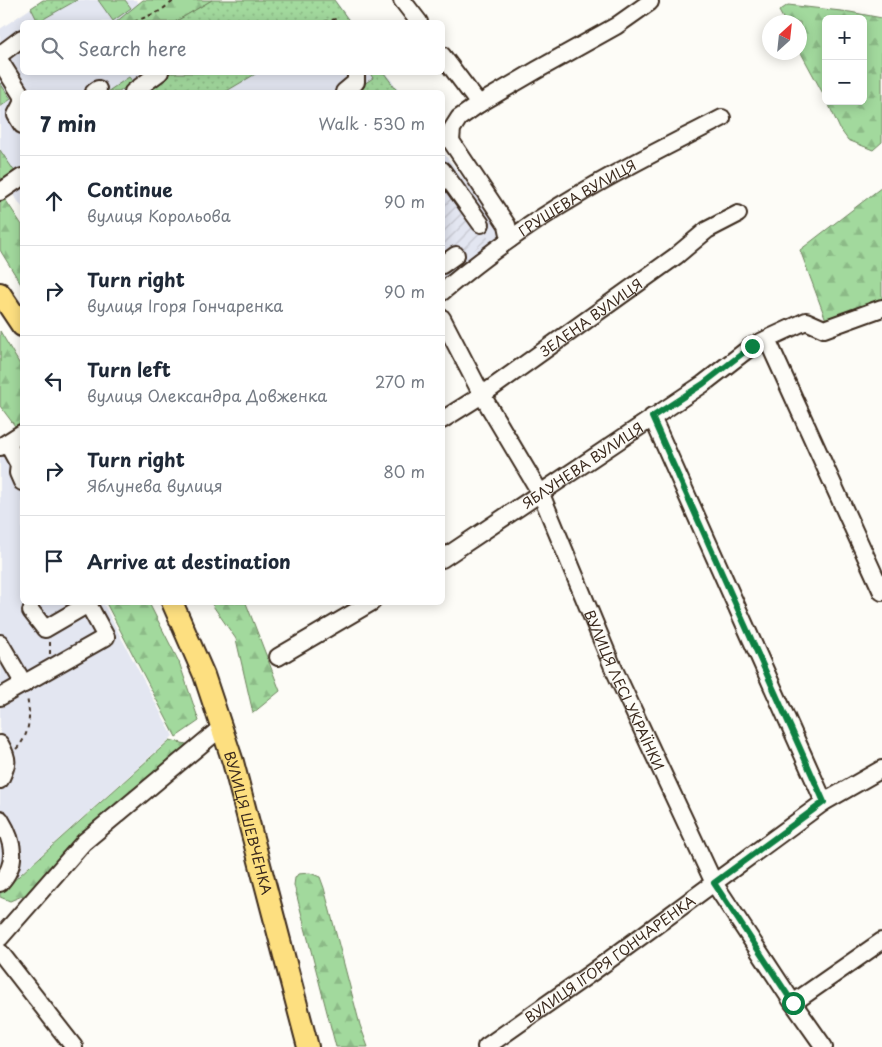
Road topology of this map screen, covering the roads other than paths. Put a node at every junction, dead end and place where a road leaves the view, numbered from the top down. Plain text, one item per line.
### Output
1 (404, 1) edge
2 (650, 2) dead end
3 (418, 20) edge
4 (20, 40) edge
5 (445, 58) edge
6 (0, 59) edge
7 (156, 75) edge
8 (356, 75) edge
9 (136, 90) edge
10 (346, 90) edge
11 (20, 93) edge
12 (479, 104) junction
13 (20, 107) edge
14 (722, 118) dead end
15 (20, 122) edge
16 (20, 178) edge
17 (445, 179) edge
18 (449, 191) edge
19 (0, 192) edge
20 (738, 214) dead end
21 (482, 224) dead end
22 (510, 239) junction
23 (445, 290) edge
24 (0, 293) edge
25 (882, 308) edge
26 (20, 323) edge
27 (445, 324) edge
28 (767, 339) junction
29 (482, 395) junction
30 (652, 417) junction
31 (445, 418) edge
32 (20, 434) edge
33 (3, 445) edge
34 (20, 478) edge
35 (541, 494) junction
36 (445, 557) edge
37 (882, 592) edge
38 (85, 605) edge
39 (89, 605) edge
40 (173, 605) edge
41 (367, 605) edge
42 (31, 610) dead end
43 (0, 644) edge
44 (278, 658) dead end
45 (24, 684) junction
46 (0, 697) edge
47 (222, 727) junction
48 (4, 751) edge
49 (882, 769) edge
50 (0, 780) edge
51 (824, 802) junction
52 (0, 819) edge
53 (0, 883) edge
54 (714, 883) junction
55 (3, 928) edge
56 (882, 942) edge
57 (0, 952) edge
58 (793, 1003) junction
59 (74, 1047) edge
60 (308, 1047) edge
61 (486, 1047) edge
62 (824, 1047) edge

1 - 3 street
2 - 12 street
4 - 6 street
5 - 12 street
6 - 11 street
7 - 9 street
8 - 10 street
12 - 22 street
13 - 15 street
14 - 22 street, ГРУШЕВА ВУЛИЦЯ
16 - 19 street
17 - 18 street
18 - 21 street
20 - 29 street, ЗЕЛЕНА ВУЛИЦЯ
22 - 23 street, ГРУШЕВА ВУЛИЦЯ
24 - 26 main road
25 - 28 street, ЯБЛУНЕВА ВУЛИЦЯ
27 - 29 street, ВУЛИЦЯ ЛЕСІ УКРАЇНКИ
28 - 30 street, ЯБЛУНЕВА ВУЛИЦЯ
28 - 37 street
29 - 31 street, ЗЕЛЕНА ВУЛИЦЯ
29 - 35 street, ВУЛИЦЯ ЛЕСІ УКРАЇНКИ
30 - 35 street, ЯБЛУНЕВА ВУЛИЦЯ
30 - 51 street
32 - 33 street
33 - 34 street
35 - 36 street, ЯБЛУНЕВА ВУЛИЦЯ
35 - 54 street, ВУЛИЦЯ ЛЕСІ УКРАЇНКИ
38 - 42 street
39 - 45 street
40 - 47 main road, ВУЛИЦЯ ШЕВЧЕНКА
41 - 44 street
43 - 45 street
45 - 46 street
47 - 55 street
47 - 60 main road, ВУЛИЦЯ ШЕВЧЕНКА
48 - 50 street
49 - 51 street, ВУЛИЦЯ ІГОРЯ ГОНЧАРЕНКА
51 - 54 street, ВУЛИЦЯ ІГОРЯ ГОНЧАРЕНКА
52 - 53 street
54 - 58 street, ВУЛИЦЯ ЛЕСІ УКРАЇНКИ
54 - 61 street, ВУЛИЦЯ ІГОРЯ ГОНЧАРЕНКА
56 - 58 street
57 - 59 street
58 - 62 street, ВУЛИЦЯ ЛЕСІ УКРАЇНКИ

